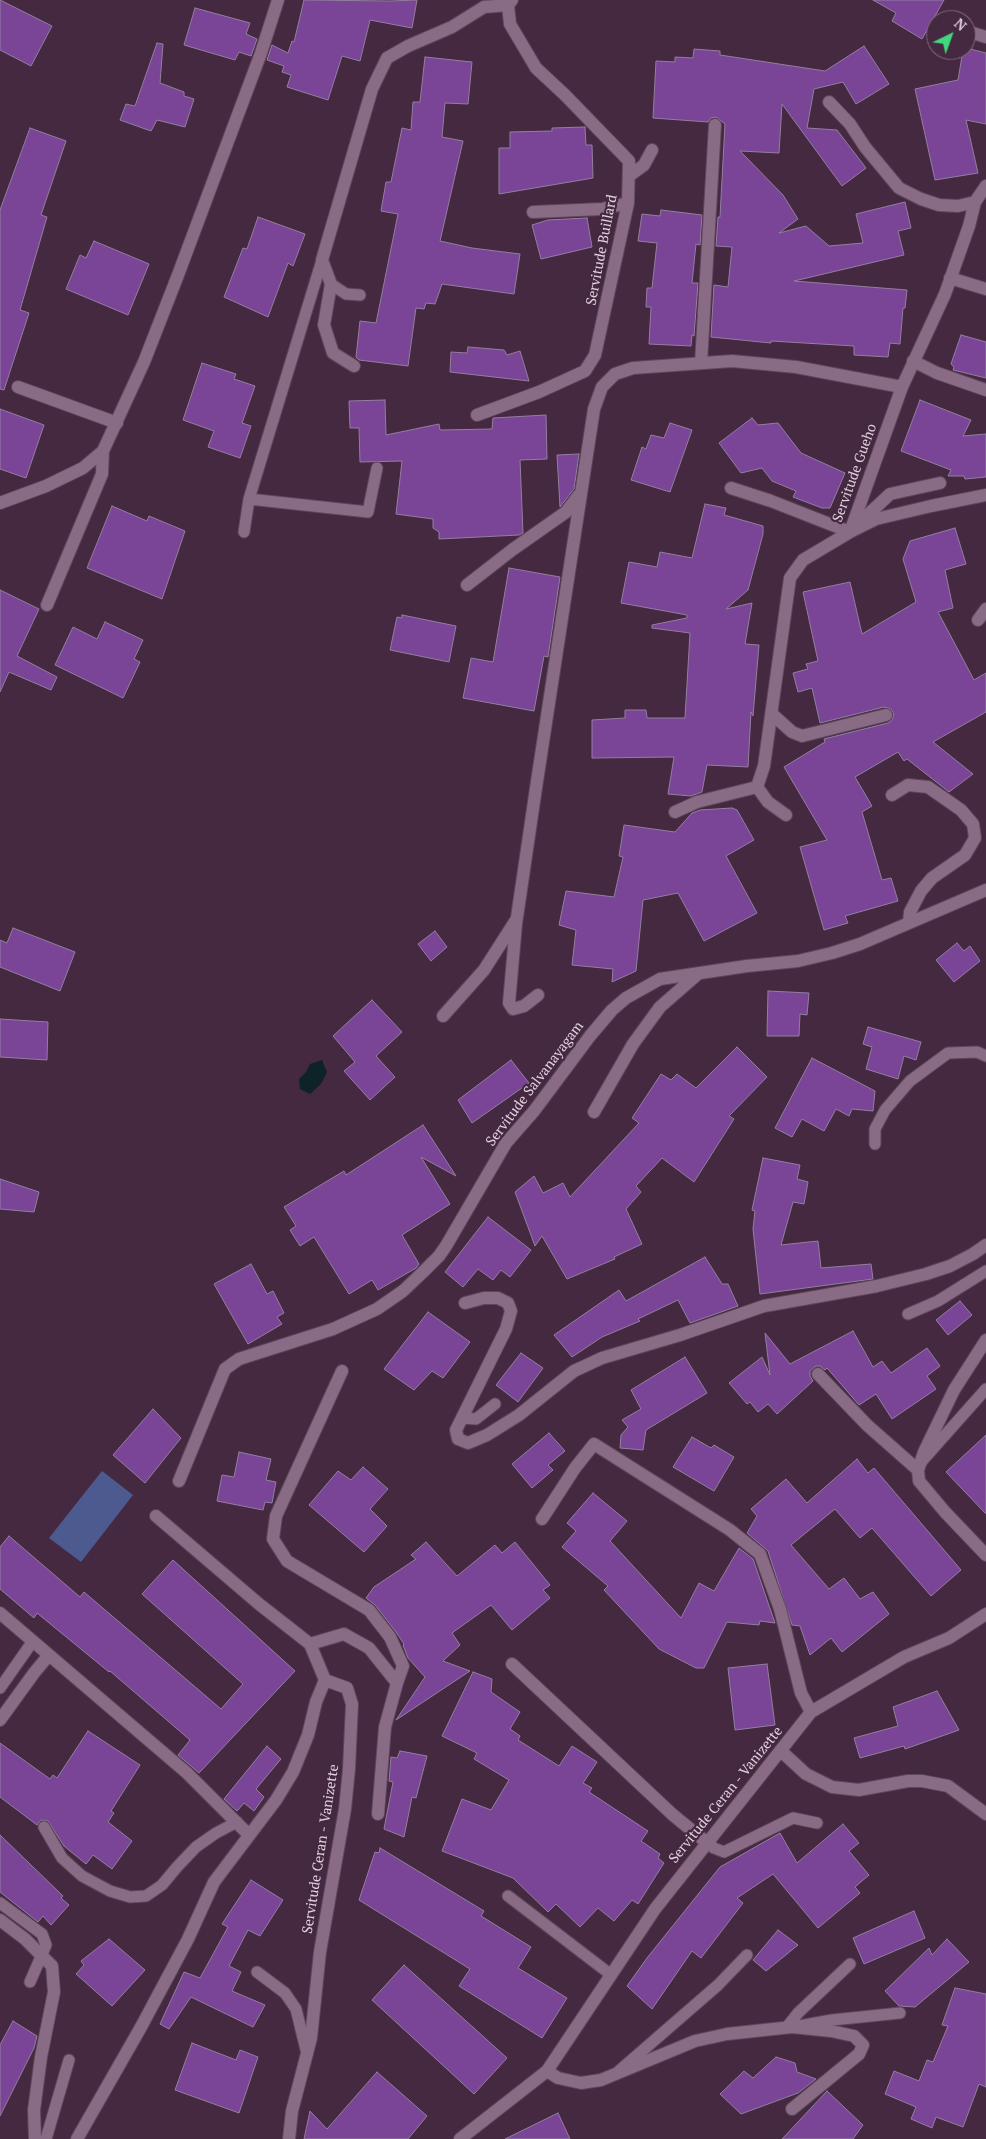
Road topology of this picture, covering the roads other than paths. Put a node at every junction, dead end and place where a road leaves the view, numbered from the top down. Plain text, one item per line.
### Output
1 (278, 0) edge
2 (510, 3) edge
3 (829, 102) dead end
4 (715, 125) dead end
5 (652, 150) dead end
6 (629, 176) junction
7 (986, 186) edge
8 (628, 202) junction
9 (975, 202) junction
10 (533, 212) dead end
11 (322, 260) junction
12 (950, 278) junction
13 (331, 284) junction
14 (986, 288) edge
15 (360, 295) dead end
16 (913, 361) junction
17 (701, 363) junction
18 (354, 366) dead end
19 (18, 387) dead end
20 (902, 387) junction
21 (986, 390) edge
22 (477, 415) dead end
23 (117, 423) junction
24 (103, 451) junction
25 (377, 468) dead end
26 (940, 483) dead end
27 (730, 488) dead end
28 (581, 493) junction
29 (986, 496) edge
30 (249, 499) junction
31 (0, 503) edge
32 (244, 532) dead end
33 (850, 532) junction
34 (467, 585) dead end
35 (47, 606) dead end
36 (986, 609) edge
37 (978, 620) dead end
38 (772, 714) junction
39 (886, 715) dead end
40 (757, 787) junction
41 (892, 794) dead end
42 (675, 812) dead end
43 (786, 815) dead end
44 (986, 890) edge
45 (517, 918) junction
46 (909, 923) junction
47 (699, 973) junction
48 (538, 994) dead end
49 (443, 1016) dead end
50 (986, 1056) edge
51 (594, 1112) dead end
52 (875, 1144) dead end
53 (986, 1245) edge
54 (986, 1271) edge
55 (465, 1303) dead end
56 (908, 1314) dead end
57 (986, 1340) edge
58 (342, 1371) dead end
59 (818, 1374) dead end
60 (986, 1389) edge
61 (495, 1404) dead end
62 (462, 1418) junction
63 (919, 1466) junction
64 (180, 1481) dead end
65 (156, 1516) dead end
66 (542, 1519) dead end
67 (986, 1555) edge
68 (0, 1613) edge
69 (986, 1614) edge
70 (34, 1641) junction
71 (310, 1644) junction
72 (49, 1655) junction
73 (512, 1664) dead end
74 (325, 1680) junction
75 (397, 1683) junction
76 (0, 1688) edge
77 (811, 1712) junction
78 (0, 1720) edge
79 (781, 1751) junction
80 (378, 1814) dead end
81 (986, 1814) edge
82 (237, 1822) junction
83 (817, 1823) dead end
84 (44, 1827) dead end
85 (249, 1835) junction
86 (706, 1842) junction
87 (508, 1896) dead end
88 (0, 1903) edge
89 (0, 1920) edge
90 (42, 1954) junction
91 (747, 1955) dead end
92 (850, 1964) dead end
93 (257, 1972) dead end
94 (610, 1974) junction
95 (30, 1982) dead end
96 (900, 2013) dead end
97 (790, 2027) junction
98 (307, 2054) junction
99 (69, 2060) dead end
100 (547, 2071) junction
101 (615, 2074) junction
102 (792, 2109) dead end
103 (34, 2139) edge
104 (46, 2139) edge
105 (78, 2139) edge
106 (288, 2139) edge
107 (460, 2139) edge

1 - 23 street
2 - 6 street, Servitude Buillard
2 - 11 street
3 - 9 street
4 - 17 street
5 - 6 street
6 - 8 street, Servitude Buillard
7 - 9 street, Servitude Gueho
8 - 10 street
8 - 22 street, Servitude Buillard
9 - 12 street, Servitude Gueho
11 - 13 street
11 - 30 lane
12 - 14 street
12 - 16 street, Servitude Gueho
13 - 15 lane
13 - 18 street
16 - 20 street, Servitude Gueho
16 - 21 street
17 - 20 street
17 - 28 street
19 - 23 street
20 - 33 street, Servitude Gueho
23 - 24 street
24 - 31 street
24 - 35 street
25 - 30 lane
26 - 33 street
27 - 33 street
28 - 34 street
28 - 45 street
29 - 33 street
30 - 32 lane
33 - 38 street, Servitude Gueho
36 - 37 street
38 - 39 street
38 - 40 street, Servitude Gueho
40 - 42 street
40 - 43 street
41 - 46 street
44 - 46 street, Servitude Salvanayagam
45 - 48 street
45 - 49 street
46 - 47 street, Servitude Salvanayagam
47 - 51 street
47 - 64 street, Servitude Salvanayagam
50 - 52 lane
53 - 62 street
54 - 56 lane
55 - 62 street
57 - 63 street
58 - 75 street
59 - 63 street
60 - 63 lane
61 - 62 lane
63 - 67 street
65 - 71 street
66 - 77 street
68 - 70 street
69 - 77 street, Servitude Ceran - Vanizette
70 - 72 street
70 - 76 lane
71 - 74 street
71 - 75 street
72 - 78 street
72 - 82 street
73 - 86 street
74 - 85 street
74 - 98 street, Servitude Ceran - Vanizette
75 - 80 street
77 - 79 street, Servitude Ceran - Vanizette
79 - 81 street
79 - 86 street, Servitude Ceran - Vanizette
82 - 84 lane
82 - 85 street
83 - 86 lane
85 - 105 street
86 - 94 street, Servitude Ceran - Vanizette
87 - 94 lane
88 - 90 lane
89 - 90 street
90 - 95 lane
90 - 103 street
91 - 101 lane
92 - 97 lane
93 - 98 lane
94 - 100 street, Servitude Ceran - Vanizette
96 - 97 lane
97 - 101 street
97 - 102 street
98 - 106 street, Servitude Ceran - Vanizette
99 - 104 lane
100 - 101 street
100 - 107 street, Servitude Ceran - Vanizette

